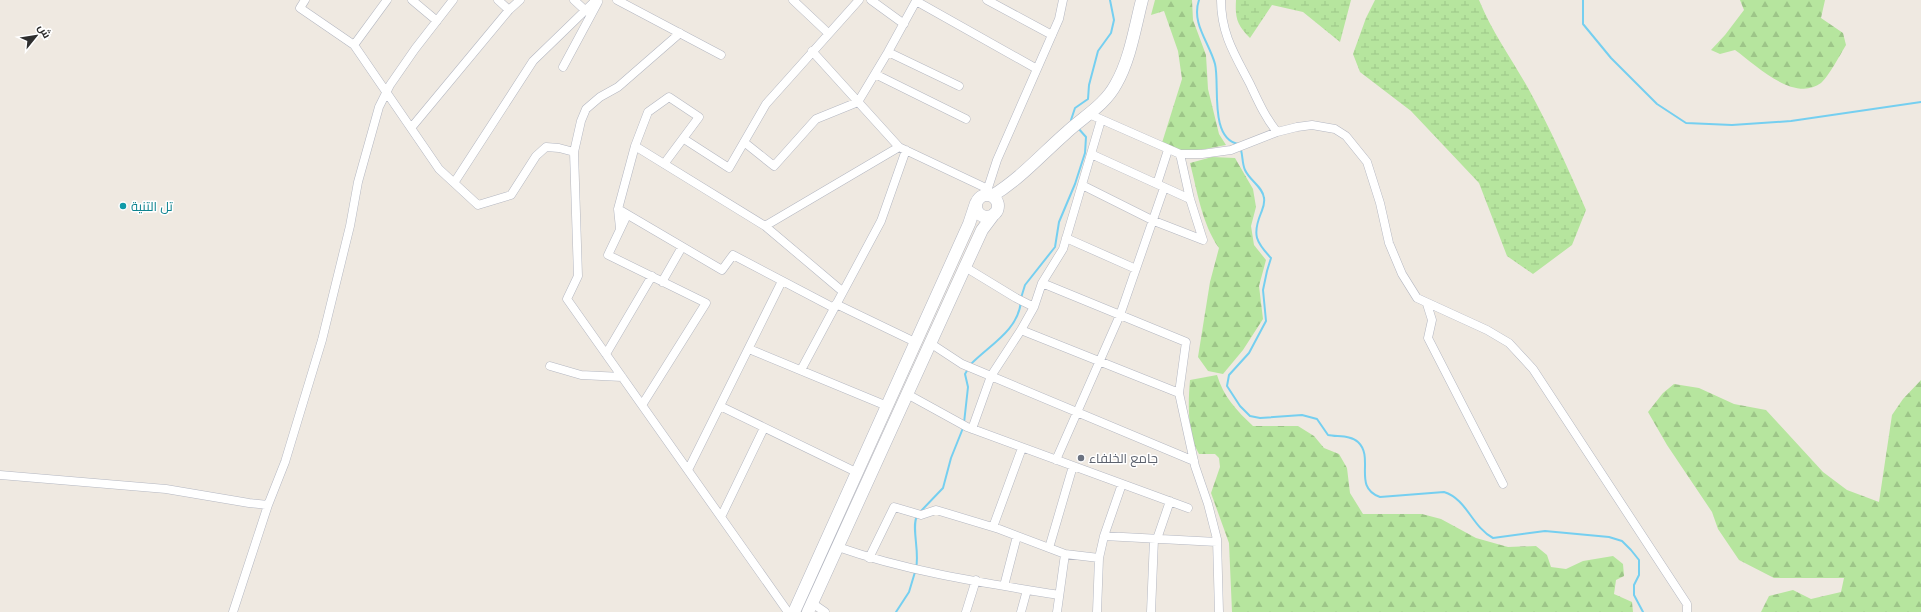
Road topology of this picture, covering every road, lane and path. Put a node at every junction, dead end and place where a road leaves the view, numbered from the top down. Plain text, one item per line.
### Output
1 (305, 0) edge
2 (387, 0) edge
3 (412, 0) edge
4 (453, 0) edge
5 (498, 0) edge
6 (520, 0) edge
7 (574, 0) edge
8 (598, 0) edge
9 (617, 0) edge
10 (793, 0) edge
11 (859, 0) edge
12 (871, 0) edge
13 (987, 0) edge
14 (1062, 0) edge
15 (1142, 0) edge
16 (1221, 0) edge
17 (509, 10) junction
18 (586, 11) junction
19 (437, 21) junction
20 (904, 24) junction
21 (680, 33) junction
22 (828, 33) junction
23 (1052, 35) junction
24 (354, 45) junction
25 (812, 51) junction
26 (888, 52) junction
27 (721, 55) dead end
28 (563, 67) dead end
29 (1037, 69) junction
30 (875, 74) junction
31 (958, 86) dead end
32 (387, 92) junction
33 (858, 102) junction
34 (1086, 116) junction
35 (966, 119) dead end
36 (1101, 120) junction
37 (411, 128) junction
38 (1277, 132) junction
39 (684, 139) junction
40 (744, 142) junction
41 (635, 146) junction
42 (903, 149) junction
43 (1168, 150) junction
44 (574, 152) junction
45 (1091, 154) junction
46 (1180, 154) junction
47 (664, 164) junction
48 (1014, 180) junction
49 (454, 183) junction
50 (1082, 185) junction
51 (1160, 186) junction
52 (989, 193) junction
53 (1190, 199) junction
54 (976, 203) junction
55 (618, 209) junction
56 (996, 211) junction
57 (627, 214) junction
58 (1154, 221) junction
59 (765, 226) junction
60 (620, 229) junction
61 (1066, 238) junction
62 (682, 246) junction
63 (965, 266) junction
64 (1136, 269) junction
65 (652, 276) junction
66 (782, 280) junction
67 (662, 282) junction
68 (1042, 283) junction
69 (842, 291) junction
70 (1427, 304) junction
71 (835, 306) junction
72 (1034, 306) junction
73 (1120, 314) junction
74 (1021, 330) junction
75 (915, 342) junction
76 (930, 343) junction
77 (749, 349) junction
78 (606, 354) junction
79 (1098, 362) junction
80 (550, 366) dead end
81 (801, 370) junction
82 (991, 376) junction
83 (622, 377) junction
84 (1179, 393) junction
85 (907, 394) junction
86 (642, 405) junction
87 (720, 406) junction
88 (887, 406) junction
89 (1077, 412) junction
90 (966, 427) junction
91 (764, 428) junction
92 (1022, 448) junction
93 (1056, 460) junction
94 (1194, 461) junction
95 (1073, 466) junction
96 (688, 470) junction
97 (856, 472) junction
98 (0, 475) edge
99 (1122, 484) junction
100 (1503, 484) dead end
101 (1170, 501) junction
102 (268, 504) junction
103 (841, 505) junction
104 (1188, 508) dead end
105 (854, 510) junction
106 (721, 517) junction
107 (834, 520) junction
108 (847, 526) junction
109 (993, 527) junction
110 (1017, 536) junction
111 (1104, 536) junction
112 (1155, 539) junction
113 (1217, 542) junction
114 (838, 546) junction
115 (1049, 548) junction
116 (1065, 554) junction
117 (869, 558) junction
118 (1099, 558) junction
119 (976, 580) junction
120 (1004, 586) junction
121 (1027, 590) junction
122 (1058, 596) junction
123 (810, 608) edge
124 (233, 612) edge
125 (788, 612) edge
126 (794, 612) edge
127 (825, 612) edge
128 (966, 612) edge
129 (1022, 612) edge
130 (1056, 612) edge
131 (1097, 612) edge
132 (1151, 612) edge
133 (1218, 612) edge
134 (1687, 612) edge

1 - 24 street
2 - 24 street
3 - 19 street
4 - 19 street
5 - 17 street
6 - 17 street
7 - 18 street
8 - 18 street
8 - 28 street
9 - 21 street
10 - 22 street
11 - 22 street
12 - 20 street
13 - 23 street
14 - 23 street
15 - 34 main road
16 - 38 street
17 - 37 street
18 - 49 street
19 - 32 street
20 - 26 street
20 - 29 street
21 - 27 street
21 - 44 street
22 - 25 street
23 - 29 street
24 - 32 street
25 - 33 street
25 - 40 street
26 - 30 street
26 - 31 street
29 - 52 street
30 - 33 street
30 - 35 street
32 - 37 street
32 - 102 street
33 - 40 street
33 - 42 street
34 - 36 street
34 - 48 main road
36 - 43 street
36 - 45 street
37 - 49 street
38 - 46 street
38 - 70 street
39 - 40 street
39 - 41 street
39 - 47 street
41 - 47 street
41 - 55 street
42 - 52 street
42 - 59 street
42 - 69 street
43 - 46 street
43 - 51 street
44 - 49 street
44 - 78 street
45 - 50 street
45 - 51 street
46 - 53 street
47 - 59 street
48 - 52 main road
48 - 56 main road
50 - 58 street
50 - 61 street
51 - 53 street
51 - 58 street
52 - 54 main road
52 - 56 main road
53 - 58 street
54 - 56 main road
54 - 75 main road
55 - 57 street
55 - 60 street
56 - 63 main road
57 - 60 street
57 - 62 street
58 - 64 street
59 - 69 street
60 - 65 street
61 - 64 street
61 - 68 street
62 - 66 street
62 - 67 street
63 - 72 street
63 - 76 main road
64 - 73 street
65 - 67 street
65 - 78 street
66 - 71 street
66 - 77 street
67 - 86 street
68 - 72 street
68 - 73 street
69 - 71 street
70 - 100 street
70 - 134 street
71 - 75 street
71 - 81 street
72 - 74 street
73 - 79 street
73 - 84 street
74 - 79 street
74 - 82 street
75 - 88 main road
76 - 82 street
76 - 85 main road
77 - 81 street
77 - 87 street
78 - 83 street
79 - 84 street
79 - 89 street
80 - 83 street
81 - 88 street
82 - 89 street
82 - 90 street
83 - 86 street
84 - 94 street
85 - 90 street
85 - 105 main road
86 - 96 street
87 - 91 street
87 - 96 street
88 - 97 main road
89 - 93 street
89 - 94 street
90 - 92 street
91 - 97 street
91 - 106 street
92 - 93 street
92 - 109 street
93 - 95 street
94 - 113 street
95 - 99 street
95 - 115 street
96 - 106 street
97 - 103 main road
98 - 102 street
99 - 101 street
99 - 111 street
101 - 104 street
101 - 112 street
102 - 124 street
103 - 105 main road
103 - 107 main road
105 - 108 main road
106 - 125 street
107 - 108 main road
107 - 126 main road
108 - 114 main road
109 - 110 street
109 - 117 street
110 - 115 street
110 - 120 street
111 - 112 street
111 - 118 street
112 - 113 street
112 - 132 street
113 - 133 street
114 - 117 street
114 - 123 main road
115 - 116 street
116 - 118 street
116 - 122 street
117 - 119 street
118 - 131 street
119 - 120 street
119 - 128 street
120 - 121 street
121 - 122 street
121 - 129 street
122 - 130 street
123 - 127 street

